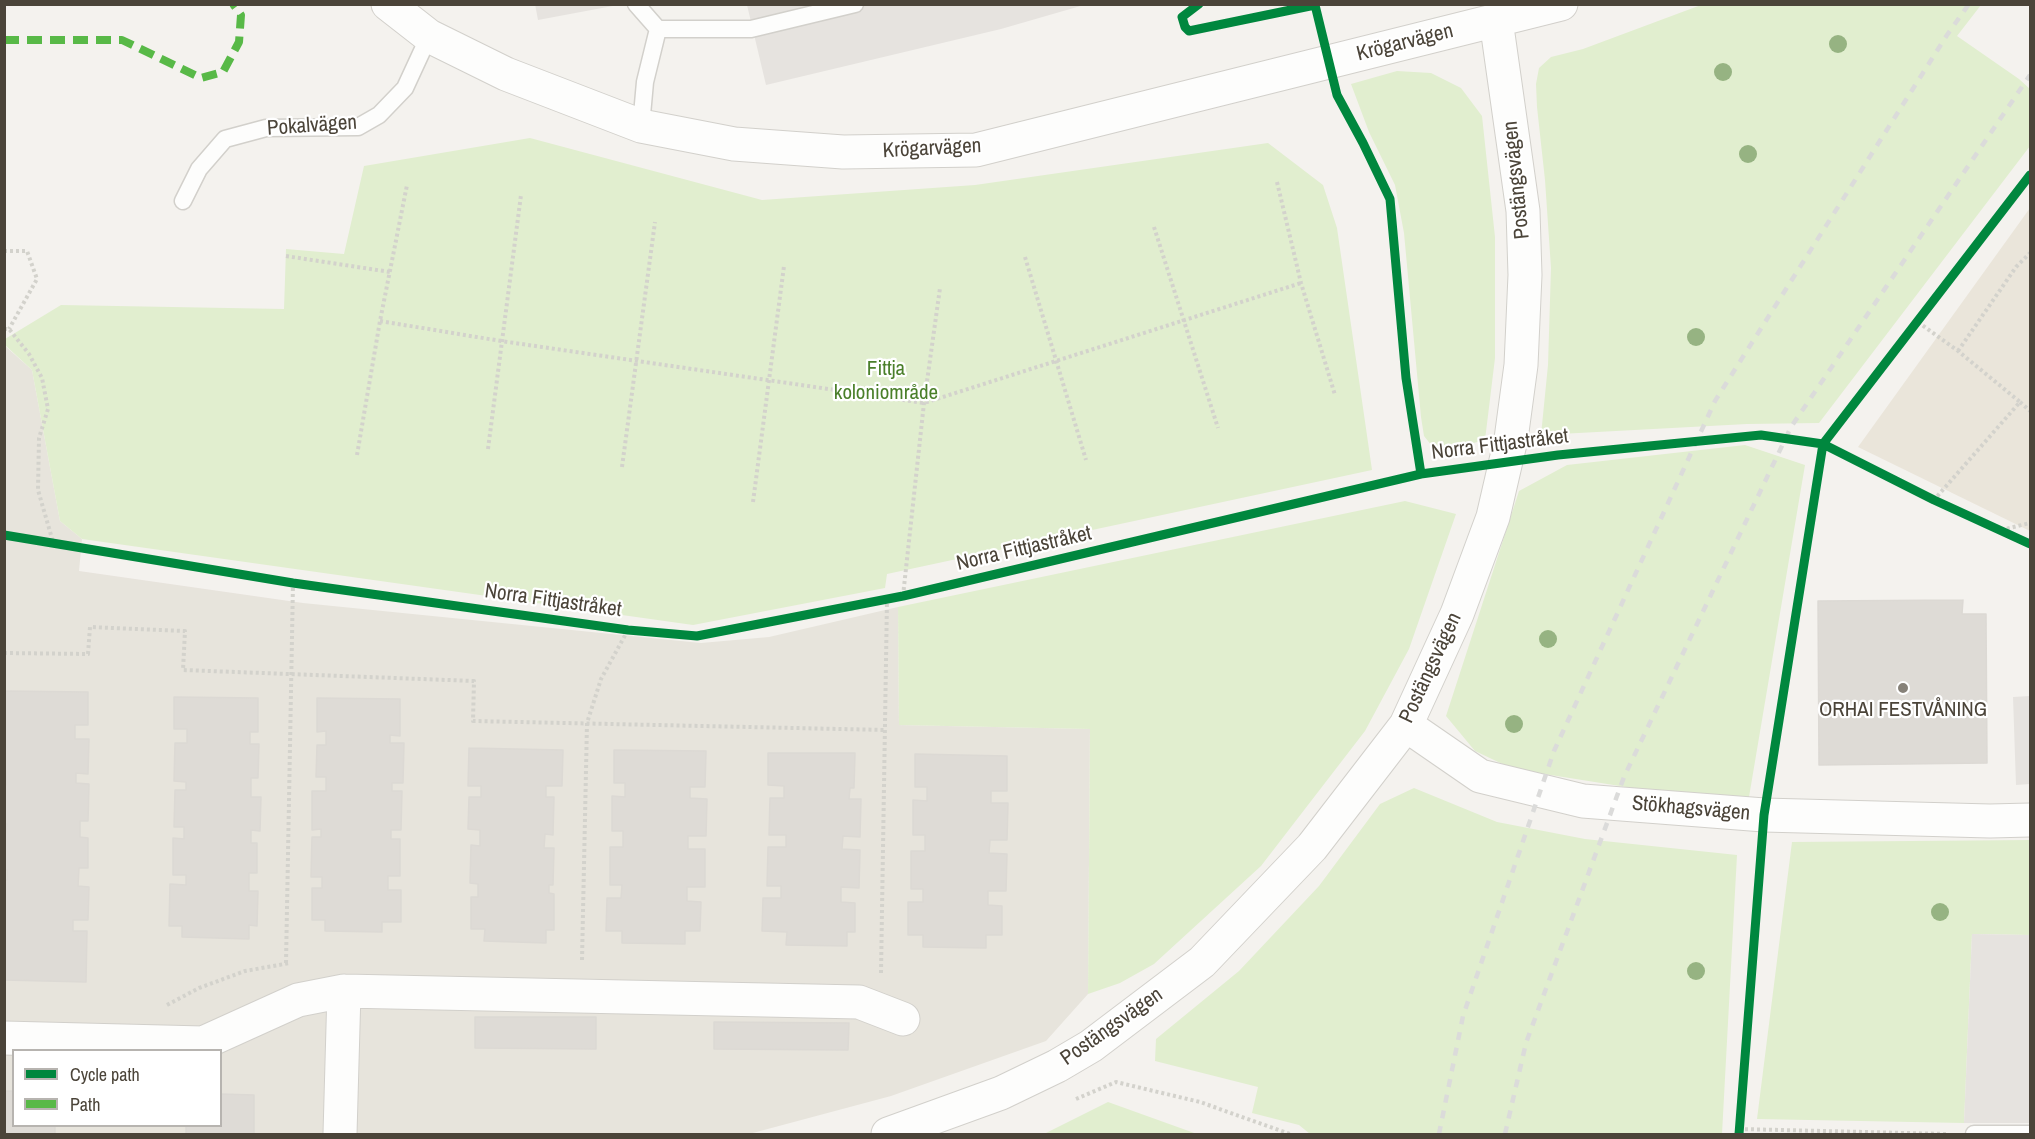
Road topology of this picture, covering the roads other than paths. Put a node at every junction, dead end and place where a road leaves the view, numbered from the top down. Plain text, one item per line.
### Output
1 (388, 4) edge
2 (636, 4) edge
3 (855, 4) edge
4 (1561, 4) edge
5 (1496, 20) junction
6 (658, 29) junction
7 (429, 36) junction
8 (641, 126) junction
9 (183, 201) dead end
10 (1406, 724) junction
11 (2031, 820) edge
12 (344, 990) junction
13 (903, 1019) dead end
14 (4, 1038) edge
15 (340, 1134) edge
16 (888, 1134) edge
17 (1974, 1134) edge
18 (2031, 1134) edge

1 - 7 street, Krögarvägen
2 - 6 lane
3 - 6 lane
4 - 5 street, Krögarvägen
5 - 8 street, Krögarvägen
5 - 10 street, Postängsvägen
6 - 8 lane
7 - 8 street, Krögarvägen
7 - 9 lane, Pokalvägen
10 - 11 street, Stökhagsvägen
10 - 16 street, Postängsvägen
12 - 13 street
12 - 14 street
12 - 15 street
17 - 18 lane

